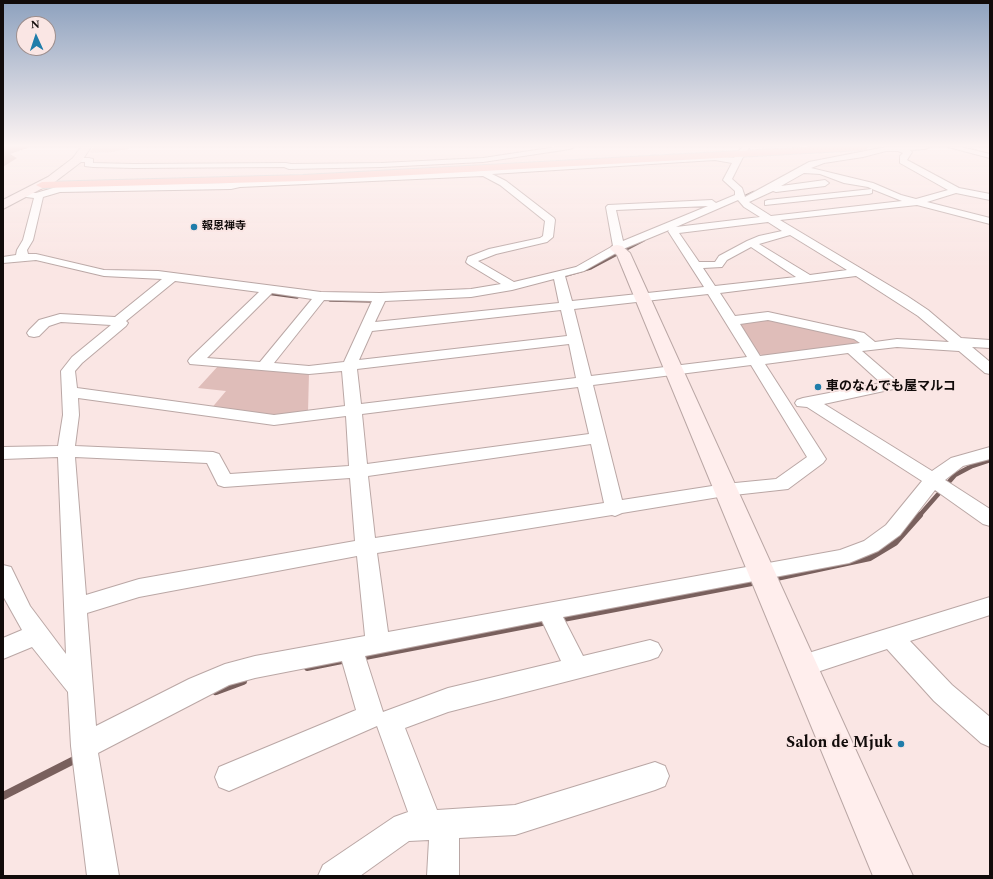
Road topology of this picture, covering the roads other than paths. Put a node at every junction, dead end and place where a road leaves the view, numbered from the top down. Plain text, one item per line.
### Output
1 (42, 188) edge
2 (73, 188) edge
3 (509, 188) edge
4 (737, 188) edge
5 (771, 188) edge
6 (783, 188) edge
7 (838, 188) edge
8 (877, 188) edge
9 (952, 188) edge
10 (882, 189) junction
11 (40, 190) junction
12 (767, 190) junction
13 (956, 190) junction
14 (850, 193) junction
15 (990, 197) edge
16 (741, 198) junction
17 (724, 202) junction
18 (916, 202) junction
19 (768, 203) dead end
20 (3, 205) edge
21 (881, 206) junction
22 (769, 219) junction
23 (990, 221) edge
24 (673, 231) junction
25 (792, 232) junction
26 (751, 243) junction
27 (620, 250) junction
28 (22, 257) junction
29 (3, 260) edge
30 (696, 265) junction
31 (3, 272) edge
32 (858, 272) junction
33 (560, 276) junction
34 (172, 277) junction
35 (808, 279) junction
36 (512, 286) junction
37 (712, 290) junction
38 (266, 292) junction
39 (641, 297) junction
40 (320, 298) junction
41 (379, 300) junction
42 (567, 305) junction
43 (118, 321) junction
44 (730, 321) junction
45 (367, 327) junction
46 (34, 332) dead end
47 (575, 340) junction
48 (960, 344) junction
49 (990, 344) edge
50 (872, 346) junction
51 (851, 348) junction
52 (755, 360) junction
53 (349, 366) junction
54 (263, 367) junction
55 (674, 370) junction
56 (990, 370) edge
57 (586, 381) junction
58 (71, 392) junction
59 (810, 402) junction
60 (784, 404) junction
61 (353, 409) junction
62 (599, 438) junction
63 (66, 451) junction
64 (990, 453) edge
65 (4, 455) edge
66 (360, 471) junction
67 (934, 480) junction
68 (725, 490) junction
69 (615, 509) junction
70 (990, 519) edge
71 (366, 547) junction
72 (3, 572) edge
73 (763, 578) junction
74 (990, 606) edge
75 (76, 607) junction
76 (548, 611) junction
77 (37, 634) junction
78 (891, 637) junction
79 (378, 643) junction
80 (3, 649) edge
81 (351, 649) junction
82 (650, 650) dead end
83 (802, 666) junction
84 (576, 668) junction
85 (81, 689) junction
86 (990, 734) edge
87 (85, 752) junction
88 (655, 776) dead end
89 (229, 778) dead end
90 (436, 825) junction
91 (102, 876) edge
92 (334, 876) edge
93 (443, 876) edge
94 (893, 876) edge

1 - 11 street
2 - 11 highway
3 - 36 street
4 - 16 street
5 - 12 street
6 - 12 street
7 - 14 street
8 - 10 street
9 - 13 street
10 - 14 street
10 - 18 street
11 - 20 street
11 - 28 street
12 - 16 street
13 - 15 street
13 - 18 street
14 - 19 street
14 - 21 street
16 - 17 street
16 - 22 street
17 - 27 street
17 - 27 street
18 - 21 street
18 - 23 street
21 - 22 street
22 - 24 street
22 - 25 street
24 - 27 street
24 - 30 street
25 - 26 street
25 - 32 street
26 - 30 street
26 - 35 street
27 - 33 street
27 - 39 street
28 - 29 street
28 - 31 street
28 - 34 street
30 - 37 street
32 - 35 street
32 - 48 street
33 - 36 street
33 - 42 street
34 - 38 street
34 - 43 street
35 - 37 street
36 - 41 street
37 - 39 street
37 - 44 street
38 - 40 street
38 - 54 street
39 - 42 street
39 - 55 street
40 - 41 street
40 - 54 street
41 - 45 street
42 - 45 street
42 - 47 street
43 - 46 street
43 - 58 street
44 - 50 street
44 - 52 street
45 - 53 street
47 - 53 street
47 - 57 street
48 - 49 street
48 - 50 street
48 - 56 street
50 - 51 street
51 - 52 street
51 - 59 street
52 - 55 street
52 - 60 street
53 - 54 street
53 - 61 street
55 - 57 street
55 - 68 street
57 - 61 street
57 - 62 street
58 - 61 street
58 - 63 street
59 - 60 street
59 - 67 street
60 - 68 street
61 - 66 street
62 - 66 street
62 - 69 street
63 - 65 street
63 - 66 street
63 - 75 street
64 - 67 street
66 - 71 street
67 - 70 street
67 - 73 street
68 - 69 street
68 - 73 street
69 - 71 street
71 - 75 street
71 - 79 street
72 - 77 street
73 - 76 street
73 - 83 street
74 - 78 street
75 - 85 street
76 - 79 street
76 - 84 street
77 - 80 street
77 - 85 street
78 - 83 street
78 - 86 street
79 - 81 street
81 - 87 street
81 - 89 street
82 - 84 street
83 - 94 street
84 - 90 street
85 - 87 street
87 - 91 street
88 - 90 street
90 - 92 street
90 - 93 street

